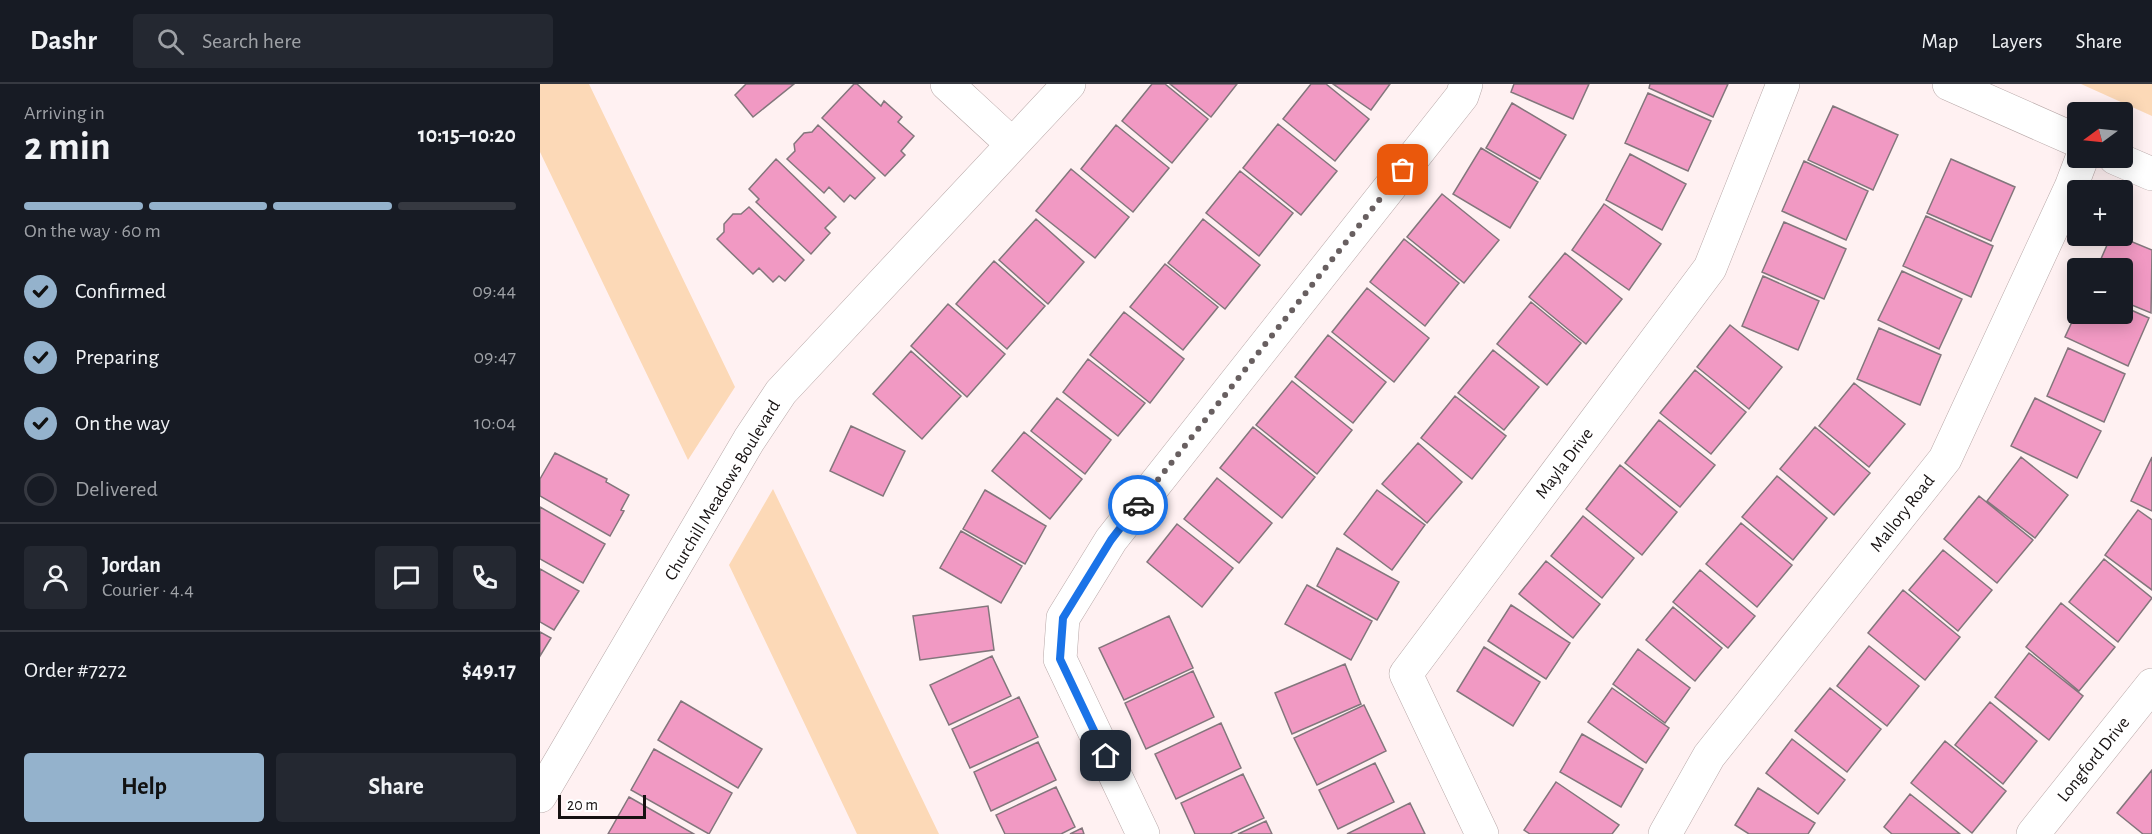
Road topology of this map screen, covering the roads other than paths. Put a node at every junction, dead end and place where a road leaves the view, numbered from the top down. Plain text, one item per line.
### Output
1 (947, 84) edge
2 (1070, 84) edge
3 (1466, 84) edge
4 (1783, 84) edge
5 (1949, 84) edge
6 (2067, 136) edge
7 (1012, 144) junction
8 (2133, 166) edge
9 (2078, 168) edge
10 (2152, 174) edge
11 (2152, 685) edge
12 (540, 796) edge
13 (1143, 834) edge
14 (1482, 834) edge
15 (1665, 834) edge
16 (2033, 834) edge

1 - 7 street
2 - 7 street, Churchill Meadows Boulevard
3 - 13 street
4 - 14 street, Mayla Drive
5 - 6 street
7 - 12 street, Churchill Meadows Boulevard
8 - 10 street
9 - 15 street, Mallory Road
11 - 16 street, Longford Drive

